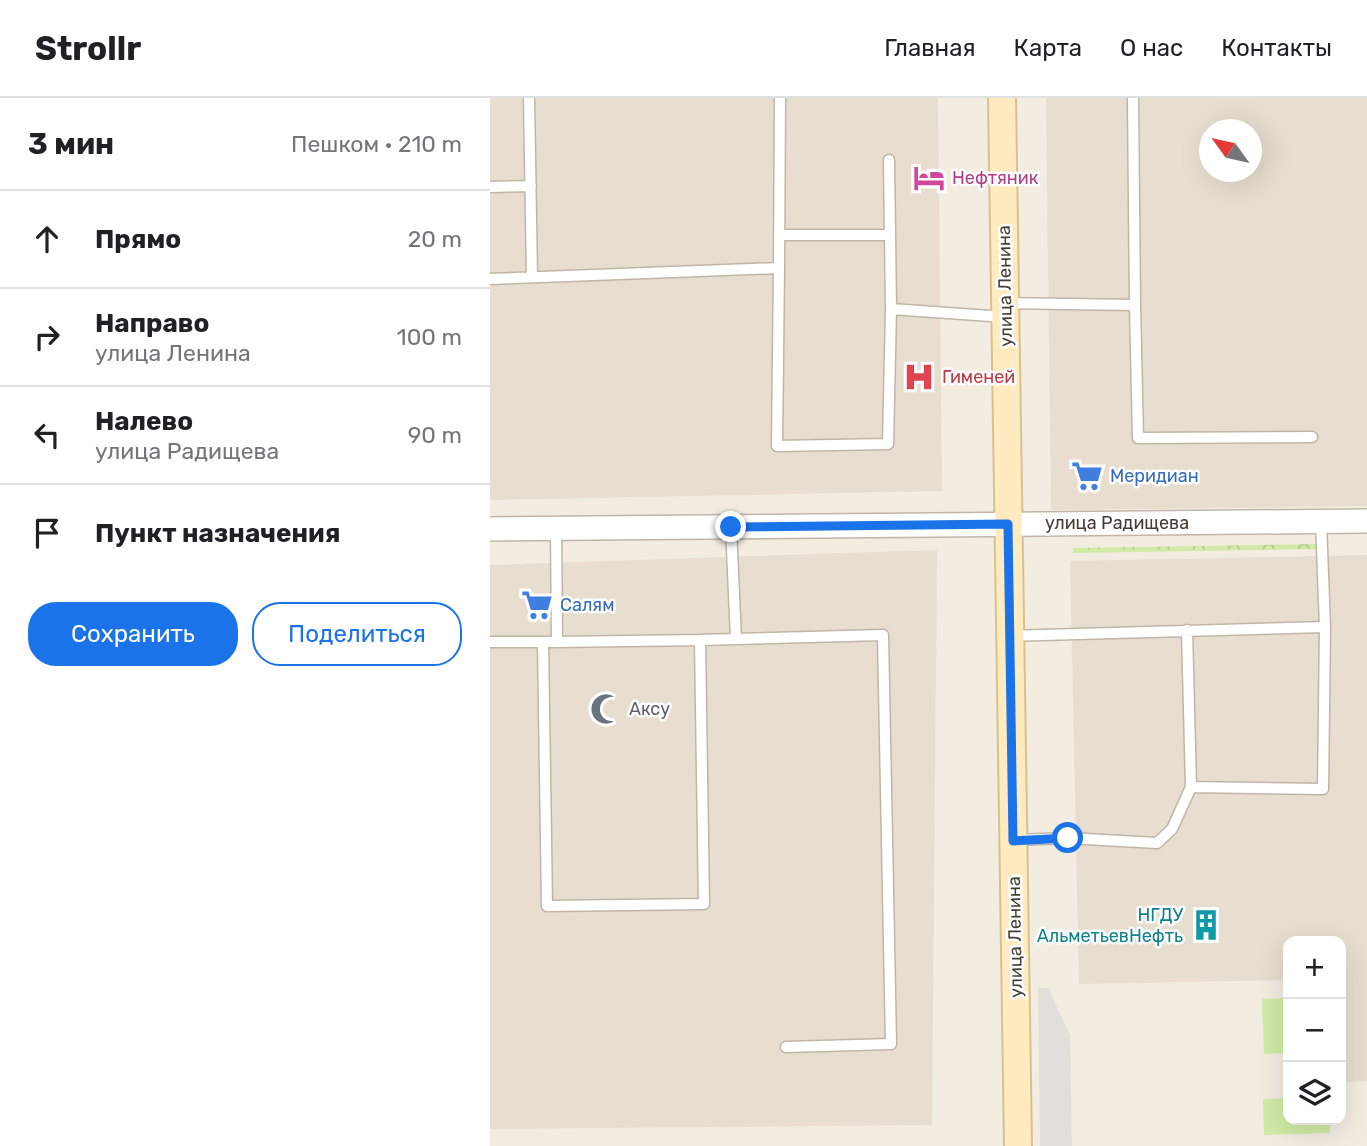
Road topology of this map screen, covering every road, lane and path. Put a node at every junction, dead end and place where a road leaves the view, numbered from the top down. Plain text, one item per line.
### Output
1 (529, 98) edge
2 (780, 98) edge
3 (1002, 98) edge
4 (1132, 98) edge
5 (889, 160) dead end
6 (531, 186) junction
7 (490, 187) edge
8 (779, 235) junction
9 (890, 235) junction
10 (779, 268) junction
11 (532, 277) junction
12 (490, 279) edge
13 (1135, 305) junction
14 (891, 309) junction
15 (1005, 310) junction
16 (1312, 437) dead end
17 (1367, 521) edge
18 (1321, 522) junction
19 (1008, 524) junction
20 (731, 527) junction
21 (556, 528) junction
22 (490, 529) edge
23 (1325, 626) junction
24 (1187, 630) junction
25 (1010, 636) junction
26 (736, 639) junction
27 (700, 640) junction
28 (490, 642) edge
29 (543, 642) junction
30 (557, 642) junction
31 (1191, 787) junction
32 (1013, 841) junction
33 (786, 1047) dead end
34 (1018, 1146) edge

1 - 6 lane
2 - 8 lane
3 - 15 main road, улица Ленина
4 - 13 lane
5 - 9 lane
6 - 7 lane
6 - 11 lane
8 - 9 lane
8 - 10 lane
9 - 14 lane
10 - 11 lane
10 - 14 lane
11 - 12 lane
13 - 15 lane
13 - 16 lane
14 - 15 lane
15 - 19 main road, улица Ленина
17 - 18 street, улица Радищева
18 - 19 street, улица Радищева
18 - 23 lane
19 - 20 street, улица Радищева
19 - 25 main road, улица Ленина
20 - 21 street, улица Радищева
20 - 26 lane
21 - 22 street, улица Радищева
21 - 30 lane
23 - 24 lane
23 - 31 lane
24 - 25 lane
24 - 31 lane
25 - 32 main road, улица Ленина
26 - 27 lane
26 - 33 lane
27 - 29 lane
27 - 30 lane
28 - 29 lane
29 - 30 lane
31 - 32 lane
32 - 34 main road, улица Ленина

